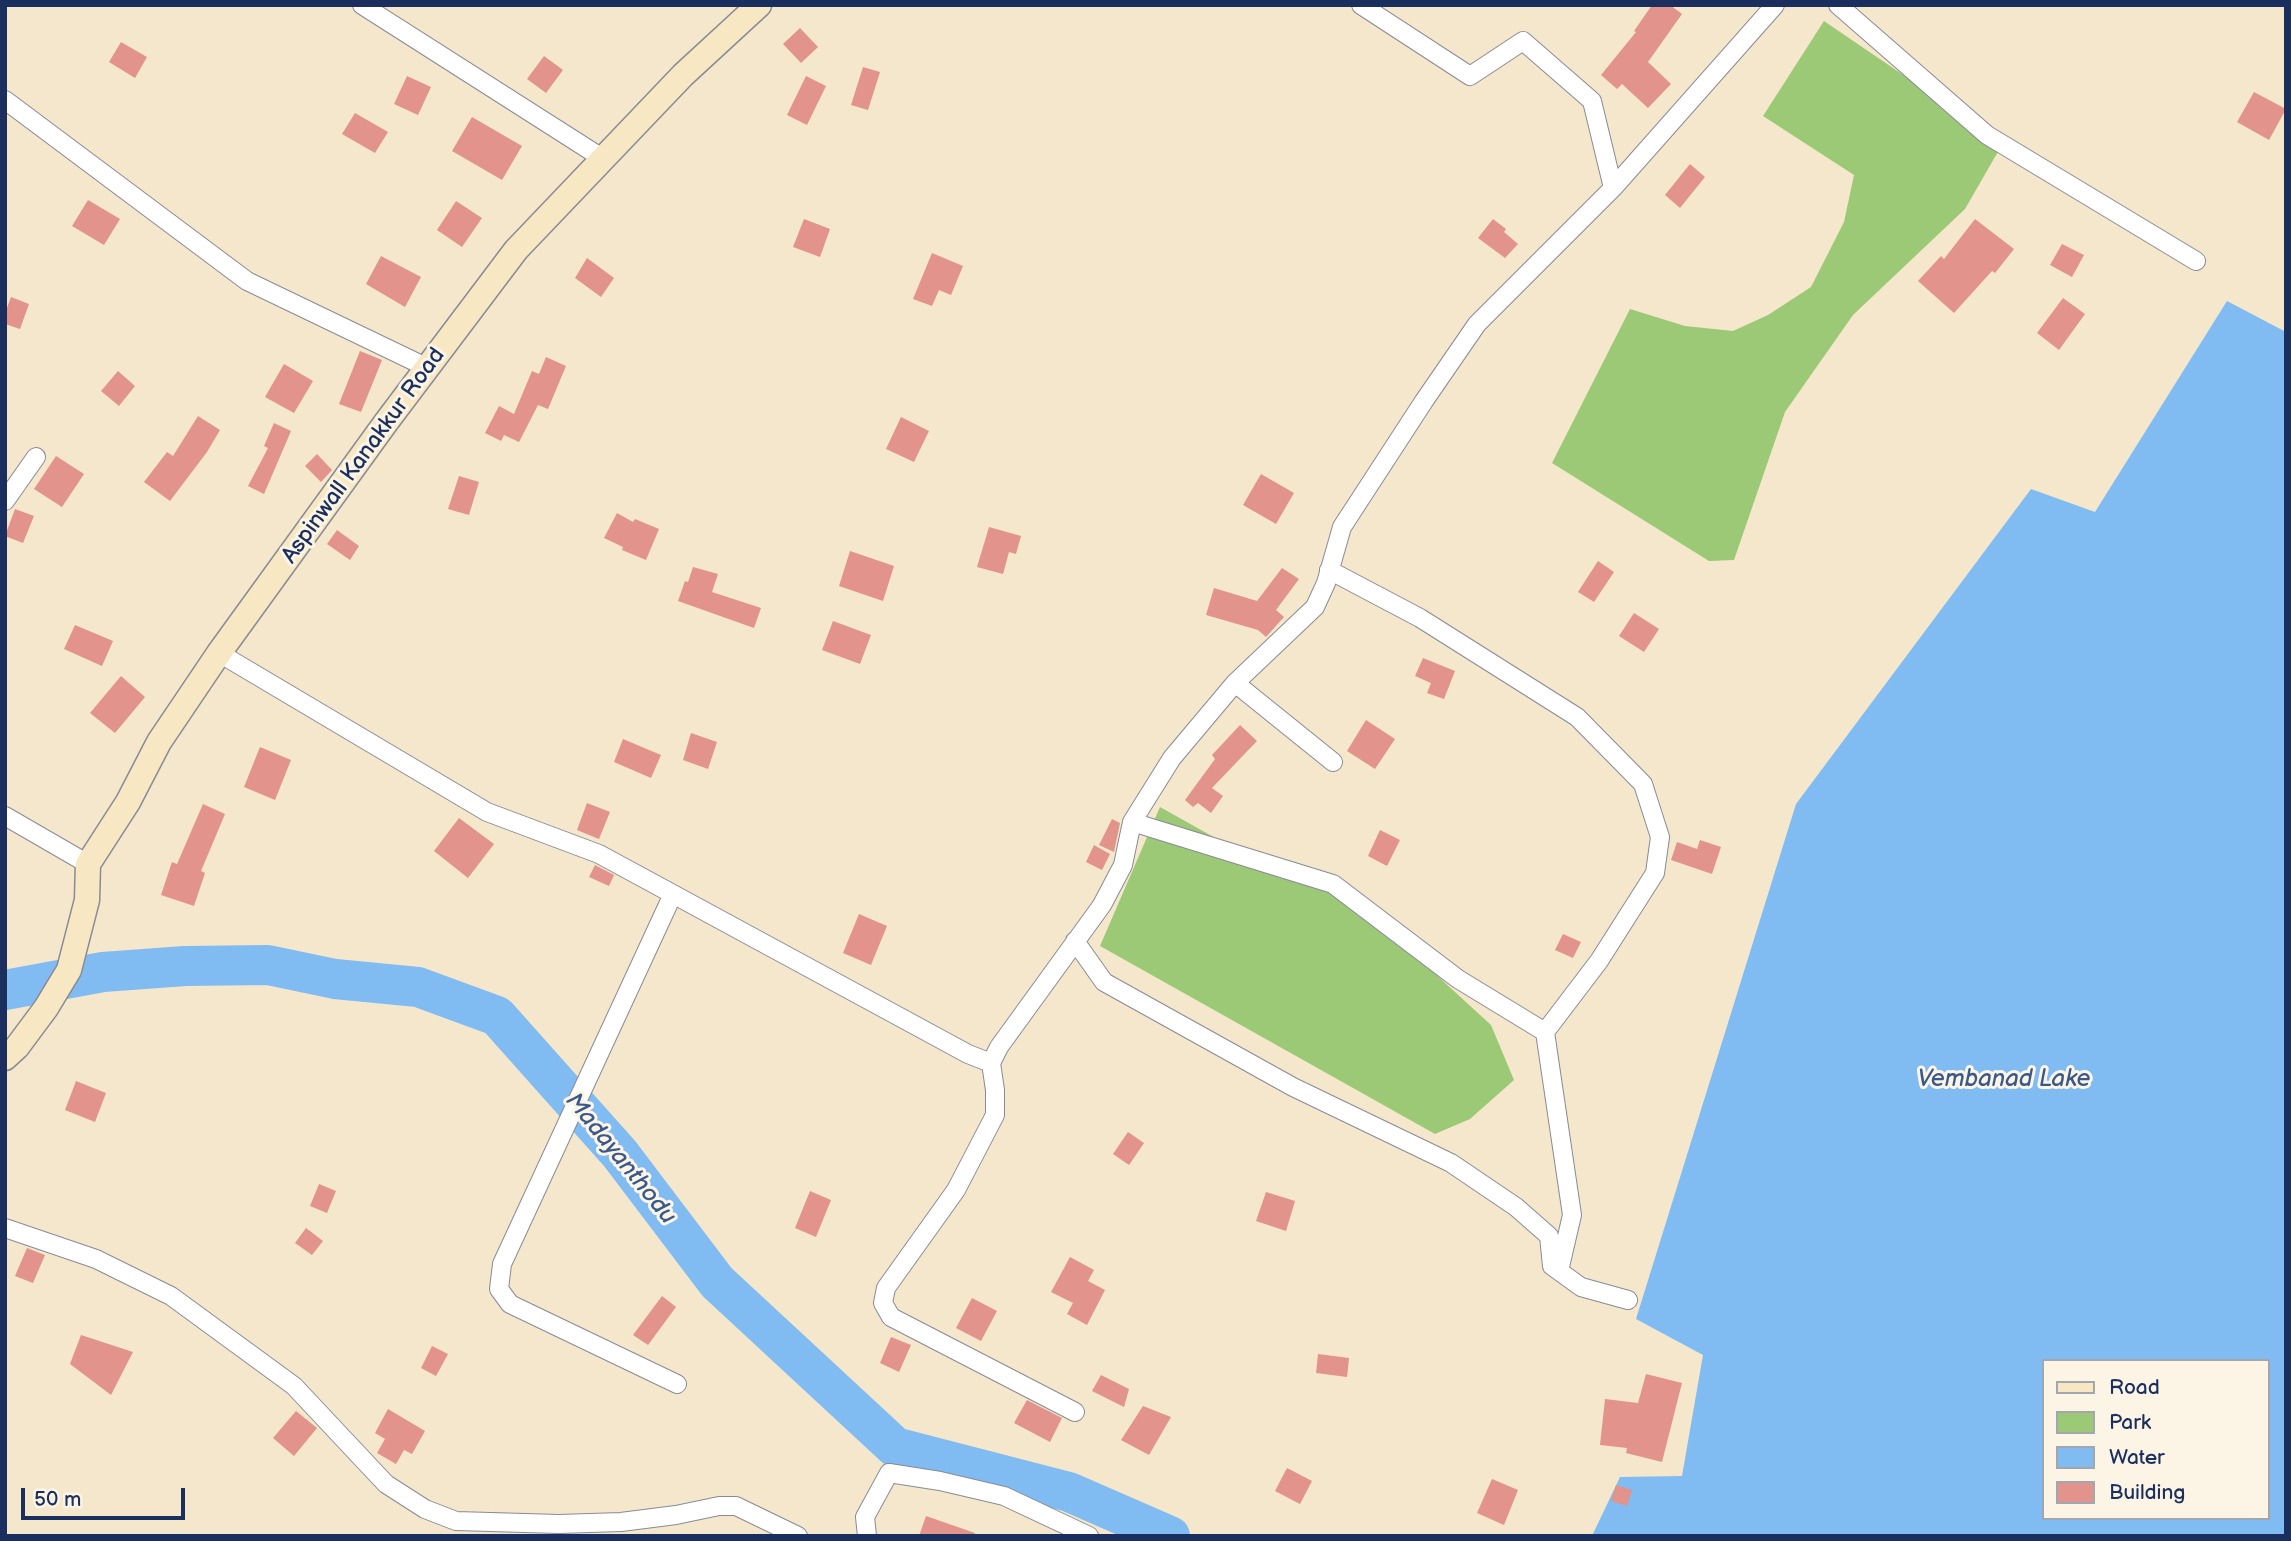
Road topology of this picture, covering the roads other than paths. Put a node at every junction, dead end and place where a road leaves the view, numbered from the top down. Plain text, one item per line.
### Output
1 (362, 5) edge
2 (760, 5) edge
3 (1361, 5) edge
4 (1775, 5) edge
5 (1838, 5) edge
6 (5, 100) edge
7 (602, 158) junction
8 (1612, 188) junction
9 (2196, 261) dead end
10 (428, 368) junction
11 (36, 457) dead end
12 (5, 501) edge
13 (1329, 570) junction
14 (219, 653) junction
15 (1235, 684) junction
16 (1332, 762) dead end
17 (5, 816) edge
18 (1132, 822) junction
19 (88, 864) junction
20 (673, 894) junction
21 (1075, 941) junction
22 (1545, 1032) junction
23 (5, 1058) edge
24 (991, 1063) junction
25 (5, 1228) edge
26 (1559, 1271) junction
27 (1628, 1300) dead end
28 (677, 1384) dead end
29 (1075, 1412) dead end
30 (798, 1536) edge
31 (867, 1536) edge
32 (1089, 1536) edge

1 - 7 street
2 - 7 main road, Aspinwall Kanakkur Road
3 - 8 street
4 - 8 street
5 - 9 street
6 - 10 street
7 - 10 main road, Aspinwall Kanakkur Road
8 - 13 street
10 - 14 main road, Aspinwall Kanakkur Road
11 - 12 street
13 - 15 street
13 - 22 street
14 - 19 main road, Aspinwall Kanakkur Road
14 - 20 street
15 - 16 street
15 - 18 street
17 - 19 street
18 - 21 street
18 - 22 street
19 - 23 main road
20 - 24 street
20 - 28 street
21 - 24 street
21 - 26 street
22 - 26 street
24 - 29 street
25 - 30 street
26 - 27 street
31 - 32 street

